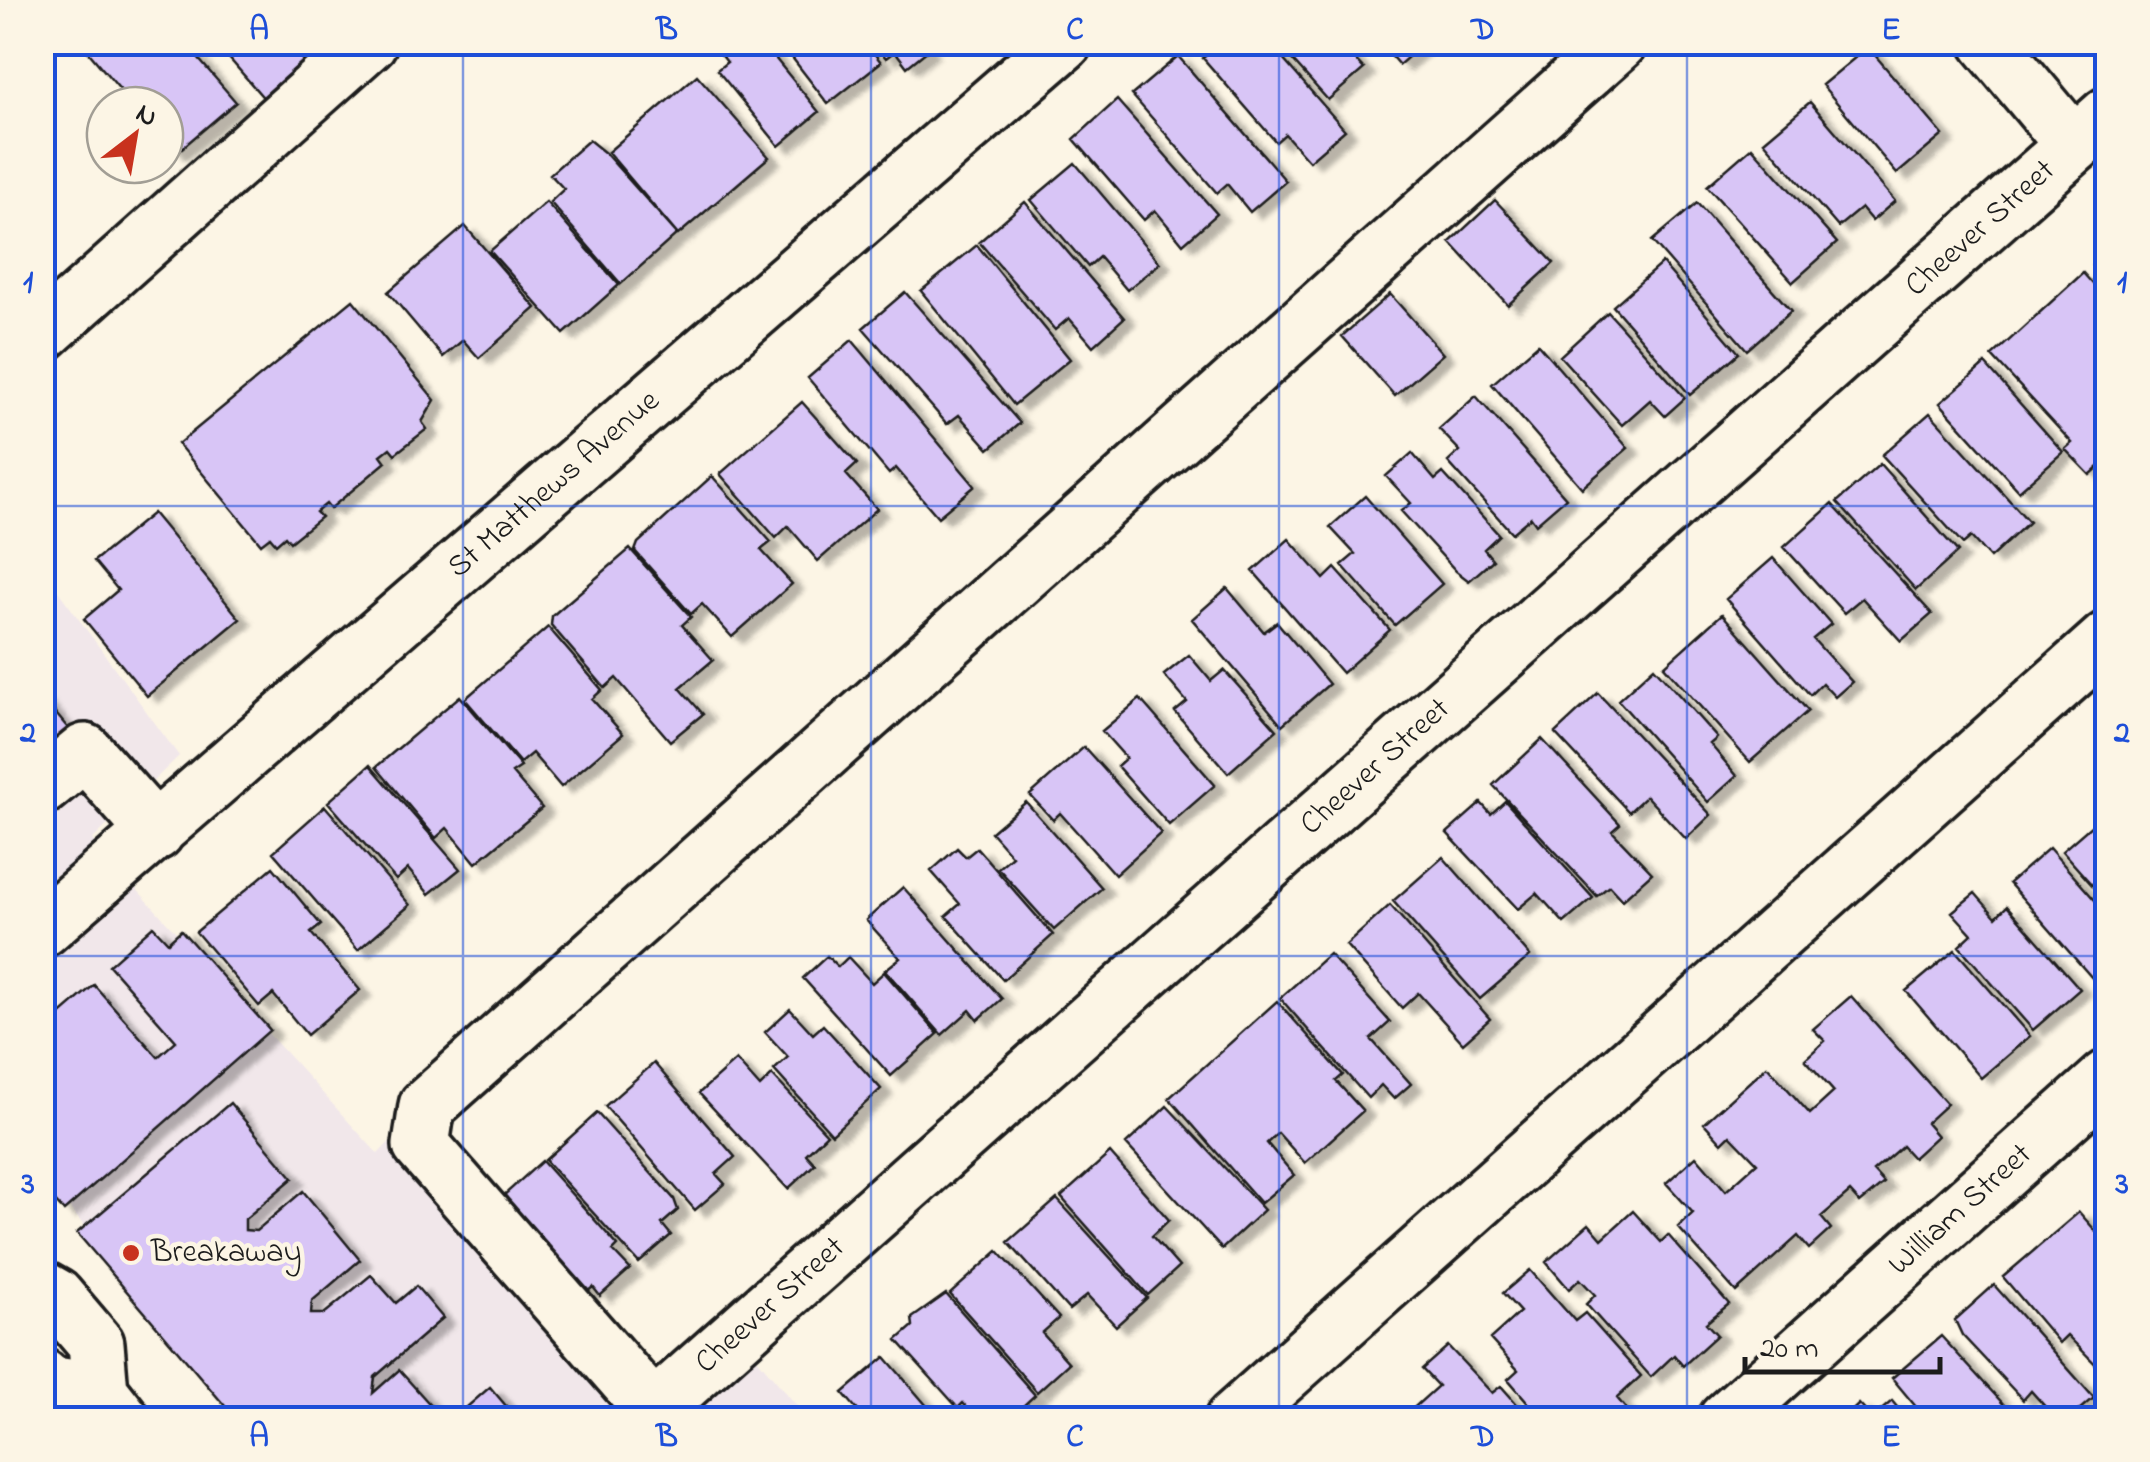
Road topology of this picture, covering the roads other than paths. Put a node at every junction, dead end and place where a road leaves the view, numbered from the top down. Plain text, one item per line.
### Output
1 (369, 42) edge
2 (1064, 42) edge
3 (1619, 42) edge
4 (1988, 42) edge
5 (2091, 130) edge
6 (42, 334) edge
7 (2108, 639) edge
8 (42, 786) edge
9 (156, 832) junction
10 (42, 929) edge
11 (2108, 1078) edge
12 (42, 1289) edge
13 (42, 1377) edge
14 (111, 1406) edge
15 (648, 1414) edge
16 (1233, 1420) edge
17 (1726, 1420) edge

1 - 6 street
2 - 9 street, St Matthews Avenue
3 - 15 street
4 - 5 street
5 - 15 street, Cheever Street
7 - 16 street
8 - 9 street
9 - 10 street, St Matthews Avenue
11 - 17 street, William Street
12 - 14 street
13 - 14 street

